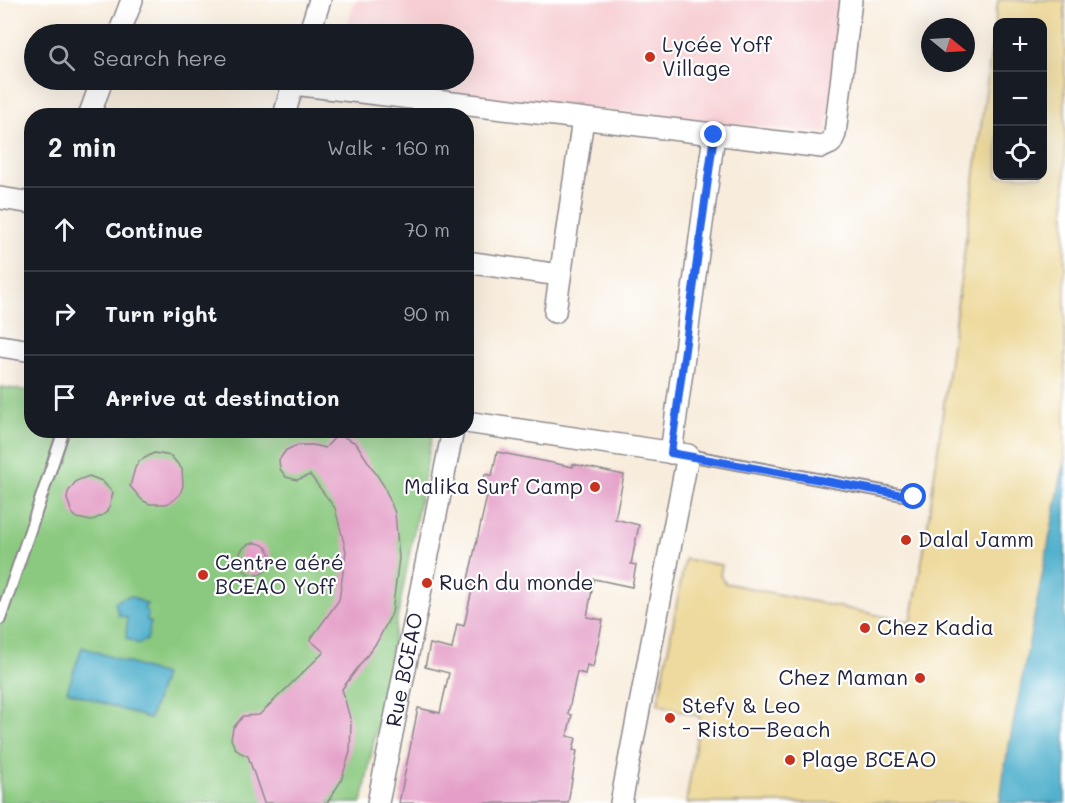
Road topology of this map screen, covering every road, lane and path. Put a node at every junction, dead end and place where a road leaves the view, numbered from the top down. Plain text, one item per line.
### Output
1 (132, 0) edge
2 (320, 0) edge
3 (851, 0) edge
4 (123, 24) edge
5 (312, 24) edge
6 (98, 90) edge
7 (292, 90) edge
8 (357, 90) edge
9 (92, 108) edge
10 (286, 108) edge
11 (584, 119) junction
12 (714, 135) junction
13 (0, 198) edge
14 (24, 201) edge
15 (474, 263) edge
16 (560, 275) junction
17 (555, 312) dead end
18 (0, 346) edge
19 (24, 350) edge
20 (474, 423) edge
21 (61, 438) edge
22 (451, 438) edge
23 (679, 454) junction
24 (914, 497) dead end
25 (0, 618) edge
26 (378, 803) edge
27 (621, 803) edge

1 - 4 street
2 - 5 street
3 - 12 street
6 - 9 street
7 - 10 street
8 - 11 street
11 - 12 street
11 - 16 street
12 - 23 street
13 - 14 street
15 - 16 street
16 - 17 street
18 - 19 street
20 - 23 street
21 - 25 lane
22 - 26 street, Rue BCEAO
23 - 24 lane
23 - 27 street

